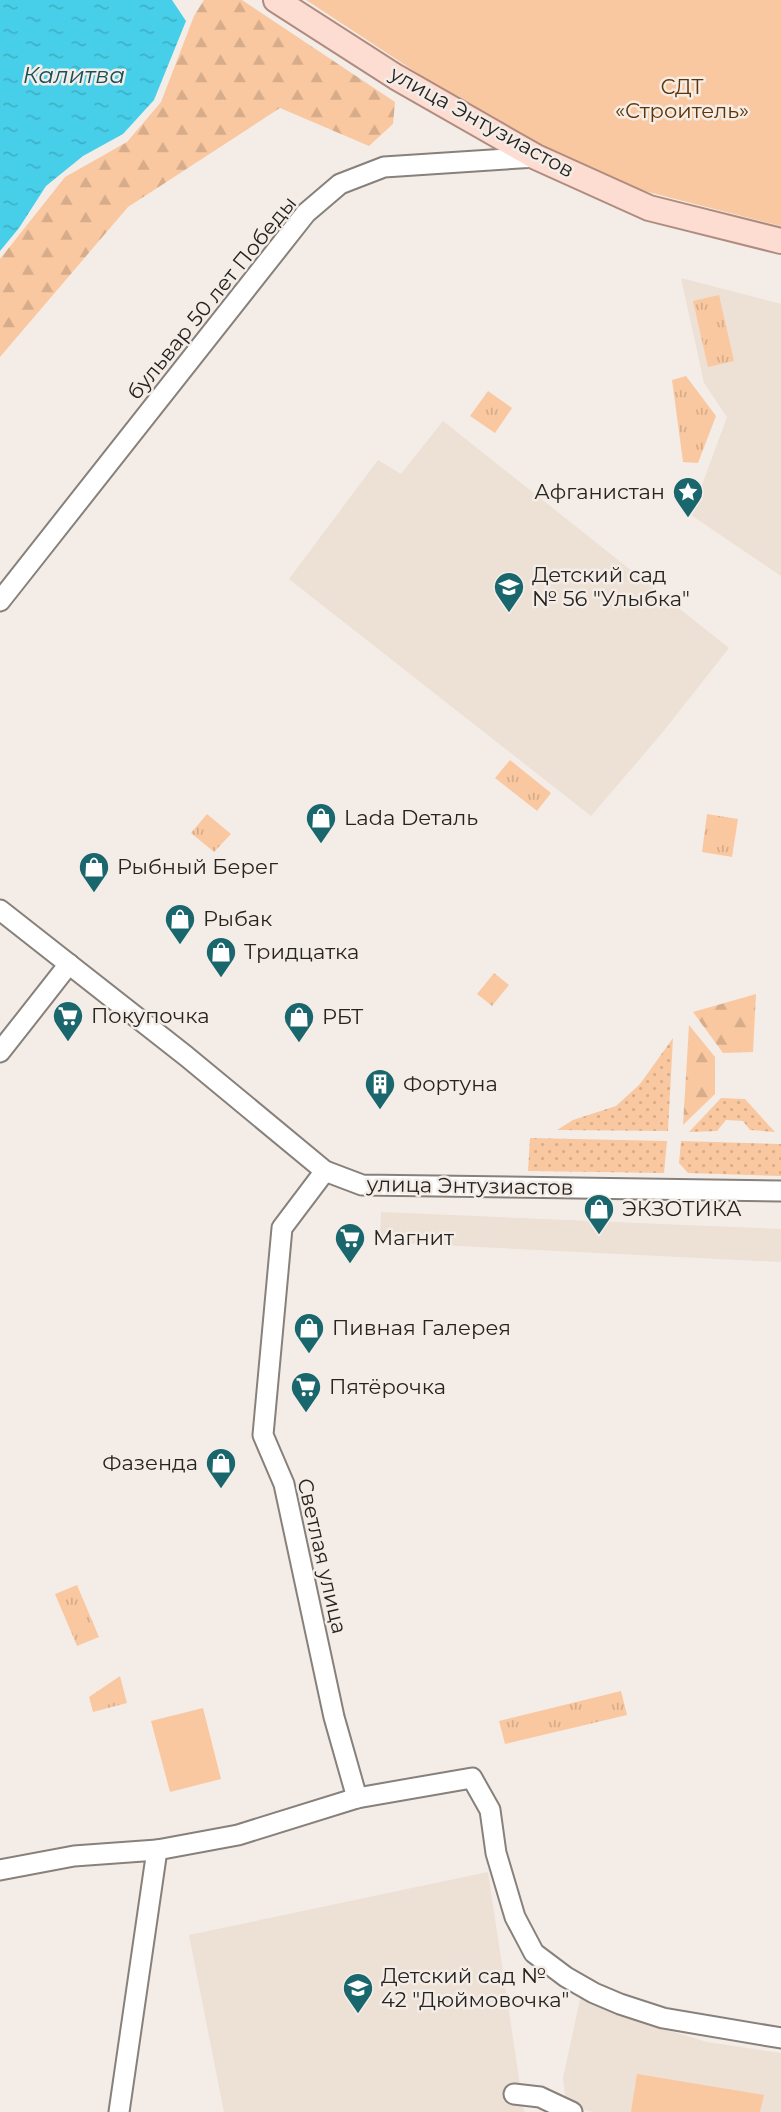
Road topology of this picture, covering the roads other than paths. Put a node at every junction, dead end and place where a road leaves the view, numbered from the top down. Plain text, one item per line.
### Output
1 (276, 0) edge
2 (536, 157) junction
3 (781, 241) edge
4 (0, 601) edge
5 (0, 910) edge
6 (69, 964) junction
7 (0, 1052) edge
8 (325, 1171) junction
9 (781, 1191) edge
10 (357, 1798) junction
11 (157, 1850) junction
12 (0, 1870) edge
13 (781, 2038) edge
14 (514, 2094) dead end
15 (118, 2112) edge
16 (572, 2112) edge

1 - 2 main road, улица Энтузиастов
2 - 3 main road, улица Энтузиастов
2 - 4 street, бульвар 50 лет Победы
5 - 6 street, улица Энтузиастов
6 - 7 street
6 - 8 street, улица Энтузиастов
8 - 9 street, улица Энтузиастов
8 - 10 street, Светлая улица
10 - 11 street
10 - 13 street
11 - 12 street
11 - 15 street
14 - 16 street

